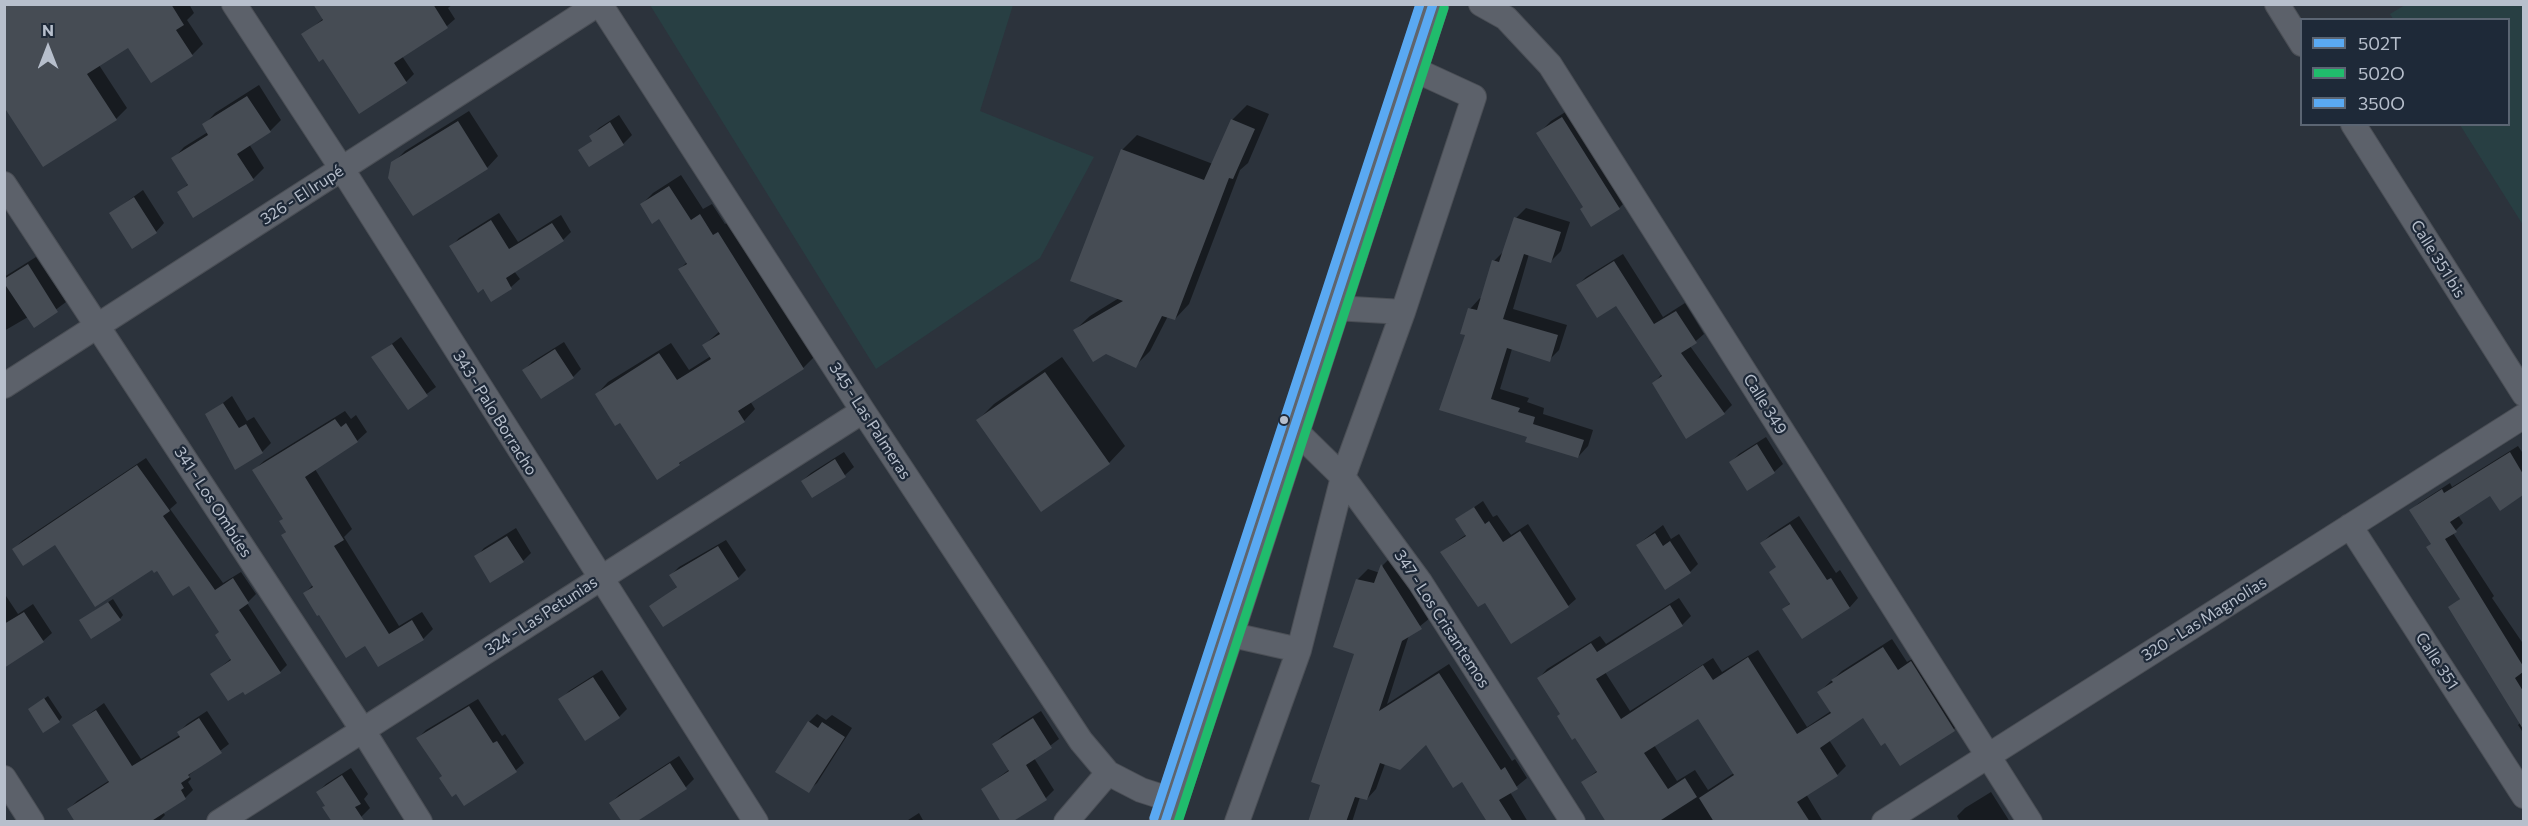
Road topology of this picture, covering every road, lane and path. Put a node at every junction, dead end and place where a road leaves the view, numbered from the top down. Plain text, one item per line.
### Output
1 (234, 4) edge
2 (599, 4) edge
3 (1432, 4) edge
4 (1481, 4) edge
5 (2277, 4) edge
6 (2300, 42) edge
7 (1411, 68) junction
8 (2354, 126) edge
9 (342, 169) junction
10 (4, 184) edge
11 (1335, 308) junction
12 (1403, 312) junction
13 (97, 326) junction
14 (4, 386) edge
15 (2523, 394) edge
16 (863, 411) junction
17 (2523, 416) edge
18 (1295, 430) junction
19 (1343, 477) junction
20 (2350, 526) junction
21 (599, 578) junction
22 (1228, 634) junction
23 (1299, 650) junction
24 (362, 729) junction
25 (1988, 756) junction
26 (1108, 773) junction
27 (4, 778) edge
28 (2523, 796) edge
29 (1169, 811) edge
30 (32, 822) edge
31 (219, 822) edge
32 (420, 822) edge
33 (756, 822) edge
34 (1066, 822) edge
35 (1237, 822) edge
36 (1572, 822) edge
37 (1884, 822) edge
38 (2030, 822) edge

1 - 9 street, 343 - Palo Borracho
2 - 9 street, 326 - El Irupé
2 - 16 street, 345 - Las Palmeras
3 - 7 main road
4 - 25 street, Calle 349
5 - 6 street
7 - 11 main road
7 - 12 street
8 - 15 street, Calle 351 bis
9 - 13 street, 326 - El Irupé
9 - 21 street, 343 - Palo Borracho
10 - 13 street, 341 - Los Ombúes
11 - 12 street
11 - 18 main road
12 - 19 street
13 - 14 street, 326 - El Irupé
13 - 24 street, 341 - Los Ombúes
16 - 21 street, 324 - Las Petunias
16 - 26 street, 345 - Las Palmeras
17 - 20 street, 320 - Las Magnolias
18 - 19 street, 347 - Los Crisantemos
18 - 22 main road
19 - 23 street
19 - 36 street, 347 - Los Crisantemos
20 - 25 street, 320 - Las Magnolias
20 - 28 street, Calle 351
21 - 24 street, 324 - Las Petunias
21 - 33 street, 343 - Palo Borracho
22 - 23 street
22 - 29 main road
23 - 35 street
24 - 31 street, 324 - Las Petunias
24 - 32 street, 341 - Los Ombúes
25 - 37 street, 320 - Las Magnolias
25 - 38 street, Calle 349
26 - 29 street, 345 - Las Palmeras
26 - 34 street
27 - 30 street

